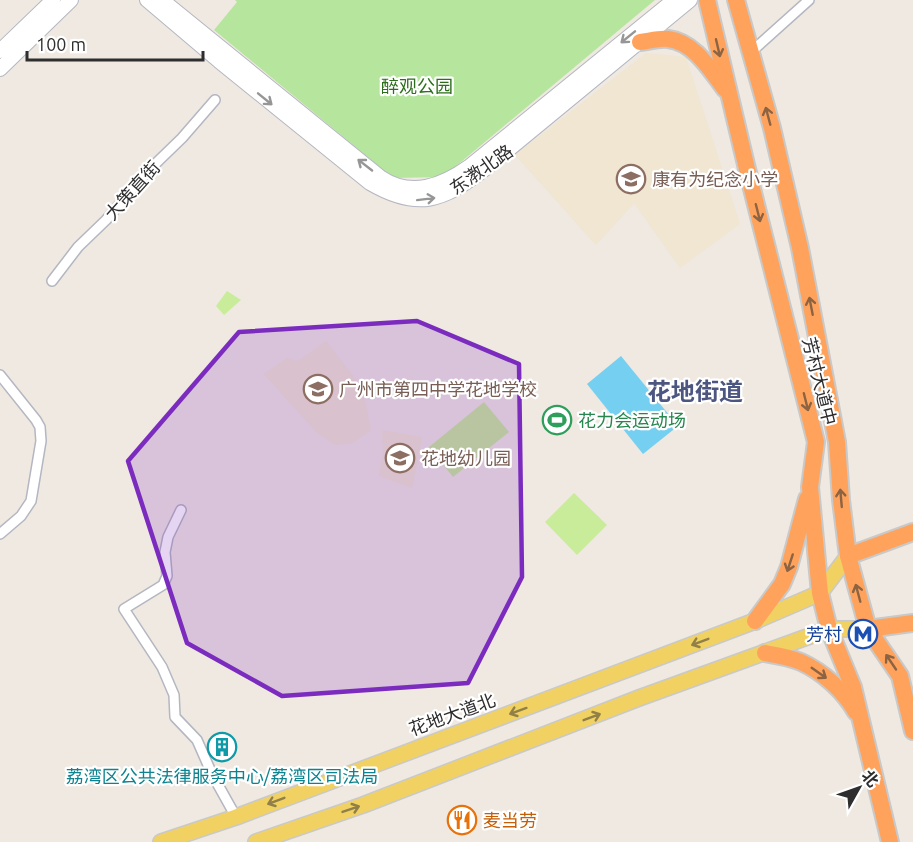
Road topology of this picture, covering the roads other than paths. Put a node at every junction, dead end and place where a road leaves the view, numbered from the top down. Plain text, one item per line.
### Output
1 (53, 0) edge
2 (72, 0) edge
3 (137, 0) edge
4 (674, 0) edge
5 (690, 0) edge
6 (707, 0) edge
7 (736, 0) edge
8 (809, 0) edge
9 (155, 2) edge
10 (640, 42) junction
11 (0, 51) edge
12 (751, 52) junction
13 (0, 69) edge
14 (730, 95) junction
15 (215, 100) dead end
16 (52, 281) dead end
17 (0, 375) edge
18 (810, 487) junction
19 (181, 510) dead end
20 (913, 532) edge
21 (0, 534) edge
22 (848, 556) junction
23 (820, 593) junction
24 (755, 621) junction
25 (913, 623) edge
26 (829, 629) junction
27 (868, 629) junction
28 (765, 653) junction
29 (913, 681) edge
30 (905, 698) junction
31 (864, 729) junction
32 (913, 731) edge
33 (236, 817) junction
34 (161, 842) edge
35 (256, 842) edge
36 (890, 842) edge

1 - 11 main road
2 - 13 main road
3 - 9 main road
4 -> 9 main road, 东漖北路
5 - 10 main road, 东漖北路
6 -> 14 highway, 芳村大道中
7 - 12 highway, 芳村大道中
8 - 12 street
9 -> 10 main road, 东漖北路
10 - 14 highway
22 -> 12 highway, 芳村大道中
14 -> 18 highway, 芳村大道中
15 - 16 street, 大策直街
17 - 21 street
18 - 23 highway, 芳村大道中
18 -> 24 highway
19 - 33 street
20 - 22 highway
22 - 23 main road
27 -> 22 highway, 芳村大道中
23 - 24 main road, 花地大道北
23 - 26 highway, 芳村大道中
24 -> 33 main road, 花地大道北
25 - 27 highway
26 - 27 main road
26 - 28 main road
26 - 31 highway, 芳村大道中
30 -> 27 highway, 芳村大道中
28 -> 31 highway
35 -> 28 main road
29 - 30 highway
30 - 32 highway, 芳村大道中
31 - 36 highway, 芳村大道中
33 - 34 main road, 花地大道北

